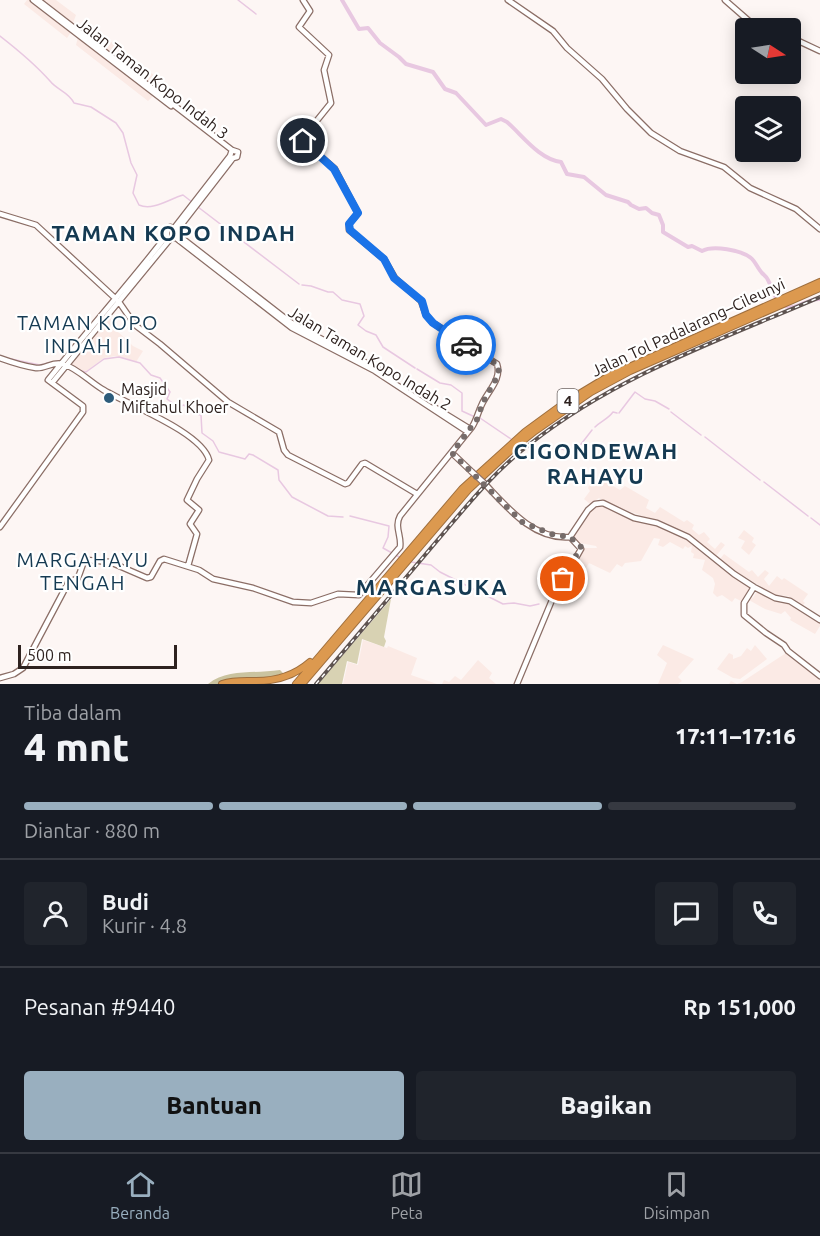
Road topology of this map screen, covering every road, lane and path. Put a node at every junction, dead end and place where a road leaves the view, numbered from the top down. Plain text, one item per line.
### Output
1 (33, 0) edge
2 (38, 0) edge
3 (303, 0) edge
4 (508, 0) edge
5 (725, 0) edge
6 (746, 18) edge
7 (801, 42) edge
8 (820, 51) edge
9 (231, 154) junction
10 (0, 214) edge
11 (820, 229) edge
12 (174, 234) junction
13 (820, 282) edge
14 (820, 288) edge
15 (788, 299) junction
16 (118, 301) junction
17 (0, 358) edge
18 (65, 362) junction
19 (469, 430) junction
20 (452, 453) junction
21 (417, 494) junction
22 (0, 527) edge
23 (570, 537) junction
24 (404, 560) junction
25 (188, 566) junction
26 (754, 587) junction
27 (354, 616) junction
28 (820, 620) edge
29 (820, 676) edge
30 (0, 678) edge
31 (225, 684) edge
32 (250, 684) edge
33 (296, 684) edge
34 (302, 684) edge
35 (517, 684) edge

1 - 9 street, Jalan Taman Kopo Indah 3
2 - 9 street, Jalan Taman Kopo Indah 3
3 - 19 street
4 - 11 street
5 - 6 street
7 - 8 street
9 - 12 street, Jalan Taman Kopo Indah 3
10 - 16 street
12 - 16 street
12 - 19 street, Jalan Taman Kopo Indah 2
13 - 15 highway, Jalan Tol Padalarang–Cileunyi / 4
14 - 15 highway, Jalan Tol Padalarang–Cileunyi / 4
15 - 24 highway, Jalan Tol Padalarang–Cileunyi / 4
16 - 18 street
16 - 21 street
17 - 18 street
18 - 22 street
18 - 25 street
19 - 20 street
20 - 21 street
20 - 23 street, bridge
21 - 25 street
23 - 26 street
23 - 35 street
24 - 27 highway, Jalan Tol Padalarang–Cileunyi / 4
24 - 34 highway, Jalan Tol Padalarang–Cileunyi / 4
25 - 30 street
26 - 28 street
26 - 29 street
27 - 31 highway
27 - 33 highway, Jalan Tol Padalarang–Cileunyi / 4
31 - 32 highway

